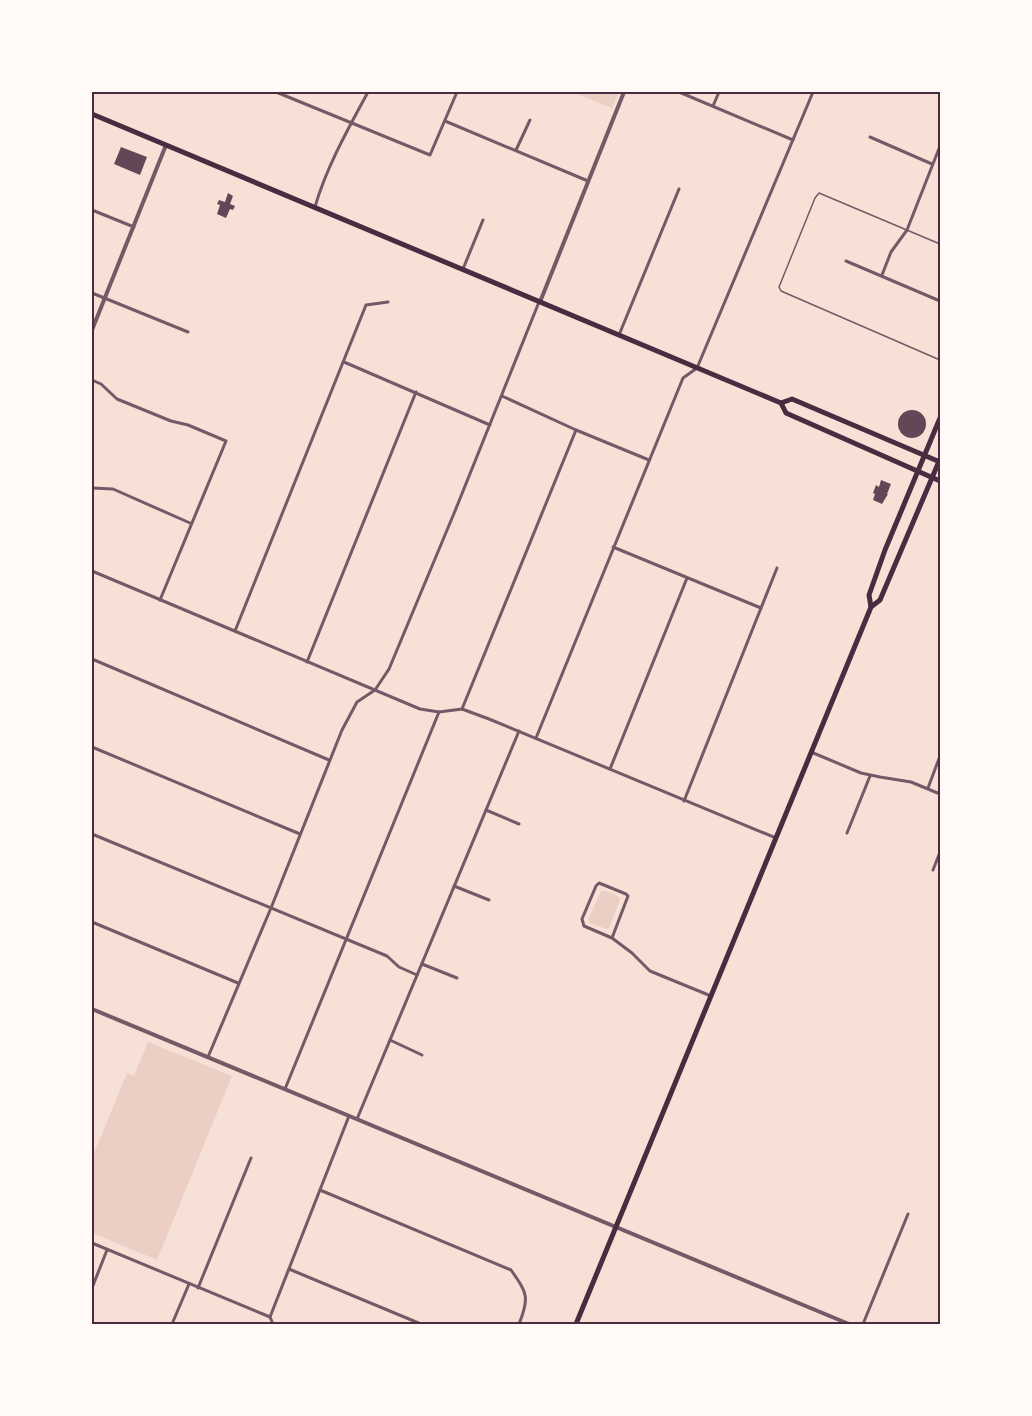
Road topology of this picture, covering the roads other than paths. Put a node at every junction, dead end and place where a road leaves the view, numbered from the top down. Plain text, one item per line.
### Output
1 (276, 92) edge
2 (368, 92) edge
3 (457, 92) edge
4 (624, 92) edge
5 (679, 92) edge
6 (719, 92) edge
7 (813, 92) edge
8 (713, 106) junction
9 (92, 114) edge
10 (530, 120) dead end
11 (445, 121) junction
12 (351, 122) junction
13 (870, 137) dead end
14 (793, 140) junction
15 (166, 146) junction
16 (940, 146) edge
17 (516, 150) junction
18 (933, 164) junction
19 (588, 181) junction
20 (679, 189) dead end
21 (314, 208) junction
22 (92, 210) edge
23 (483, 220) dead end
24 (134, 227) junction
25 (906, 230) junction
26 (940, 244) edge
27 (846, 261) dead end
28 (463, 270) junction
29 (882, 275) junction
30 (92, 293) edge
31 (104, 298) junction
32 (940, 301) edge
33 (388, 302) dead end
34 (539, 302) junction
35 (92, 330) edge
36 (188, 332) dead end
37 (618, 335) junction
38 (940, 360) edge
39 (344, 362) junction
40 (697, 368) junction
41 (92, 380) edge
42 (416, 392) junction
43 (502, 396) junction
44 (781, 403) junction
45 (940, 418) edge
46 (490, 425) junction
47 (576, 430) junction
48 (925, 456) junction
49 (649, 460) junction
50 (940, 461) edge
51 (918, 472) junction
52 (932, 478) junction
53 (940, 482) edge
54 (92, 488) edge
55 (191, 524) junction
56 (613, 547) junction
57 (777, 568) dead end
58 (92, 571) edge
59 (687, 578) junction
60 (160, 600) junction
61 (871, 607) junction
62 (761, 608) junction
63 (235, 632) junction
64 (92, 659) edge
65 (307, 662) junction
66 (375, 690) junction
67 (462, 709) junction
68 (440, 712) junction
69 (519, 731) junction
70 (536, 738) junction
71 (92, 747) edge
72 (811, 752) junction
73 (940, 756) edge
74 (329, 760) junction
75 (610, 769) junction
76 (870, 776) junction
77 (928, 788) junction
78 (940, 794) edge
79 (684, 801) junction
80 (486, 810) junction
81 (519, 824) dead end
82 (847, 833) dead end
83 (92, 834) edge
84 (300, 834) junction
85 (776, 838) junction
86 (940, 852) edge
87 (933, 870) dead end
88 (454, 886) junction
89 (489, 900) dead end
90 (271, 908) junction
91 (92, 922) edge
92 (612, 938) junction
93 (346, 939) junction
94 (422, 964) junction
95 (418, 975) junction
96 (457, 978) dead end
97 (238, 983) junction
98 (711, 996) junction
99 (92, 1009) edge
100 (390, 1040) junction
101 (422, 1055) dead end
102 (208, 1057) junction
103 (285, 1089) junction
104 (349, 1116) junction
105 (357, 1119) junction
106 (251, 1158) dead end
107 (320, 1190) junction
108 (908, 1214) dead end
109 (616, 1226) junction
110 (92, 1243) edge
111 (107, 1250) junction
112 (289, 1269) junction
113 (189, 1284) junction
114 (92, 1288) edge
115 (198, 1288) junction
116 (270, 1317) junction
117 (172, 1324) edge
118 (273, 1324) edge
119 (421, 1324) edge
120 (519, 1324) edge
121 (576, 1324) edge
122 (849, 1324) edge
123 (863, 1324) edge

1 - 12 street
2 - 12 street
3 - 11 street
4 - 19 street
5 - 8 street
6 - 8 street
7 - 14 street
8 - 14 street
9 - 15 main road
10 - 17 street
11 - 12 street
11 - 17 street
12 - 21 street
13 - 18 street
14 - 40 street
15 - 21 main road
15 - 24 street
16 - 18 street
17 - 19 street
18 - 25 street
19 - 34 street
20 - 37 street
21 - 28 main road
22 - 24 street
23 - 28 street
24 - 31 street
25 - 26 lane
25 - 29 street
25 - 38 lane
27 - 29 street
28 - 34 main road
29 - 32 street
30 - 31 street
31 - 35 street
31 - 36 street
33 - 39 street
34 - 37 main road
34 - 43 street
37 - 40 main road
39 - 42 street
39 - 63 street
40 - 44 main road
40 - 49 street
41 - 55 street
42 - 46 street
42 - 65 street
43 - 46 street
43 - 47 street
44 - 48 main road
44 - 51 main road
45 - 48 main road
46 - 66 street
47 - 49 street
47 - 67 street
48 - 50 main road
48 - 51 main road
49 - 56 street
50 - 52 main road
51 - 52 main road
51 - 61 main road
52 - 53 main road
52 - 61 main road
54 - 55 street
55 - 60 street
56 - 59 street
56 - 70 street
57 - 62 street
58 - 60 street
59 - 62 street
59 - 75 street
60 - 63 street
61 - 72 main road
62 - 79 street
63 - 65 street
64 - 74 street
65 - 66 street
66 - 68 street
66 - 74 street
67 - 68 street
67 - 69 street
68 - 93 street
69 - 70 street
69 - 80 street
70 - 75 street
71 - 84 street
72 - 76 street
72 - 85 main road
73 - 77 street
74 - 84 street
75 - 79 street
76 - 77 street
76 - 82 street
77 - 78 street
79 - 85 street
80 - 81 street
80 - 88 street
83 - 90 street
84 - 90 street
85 - 98 main road
86 - 87 street
88 - 89 street
88 - 94 street
90 - 93 street
90 - 97 street
91 - 97 street
92 - 92 street
92 - 98 street
93 - 95 street
93 - 103 street
94 - 95 street
94 - 96 street
95 - 100 street
97 - 102 street
98 - 109 main road
99 - 102 street
100 - 101 street
100 - 105 street
102 - 103 street
103 - 104 street
104 - 105 street
104 - 107 street
105 - 109 street
106 - 115 street
107 - 112 street
107 - 120 street
108 - 123 street
109 - 121 main road
109 - 122 street
110 - 111 street
111 - 113 street
111 - 114 street
112 - 116 street
112 - 119 street
113 - 115 street
113 - 117 street
115 - 116 street
116 - 118 street

